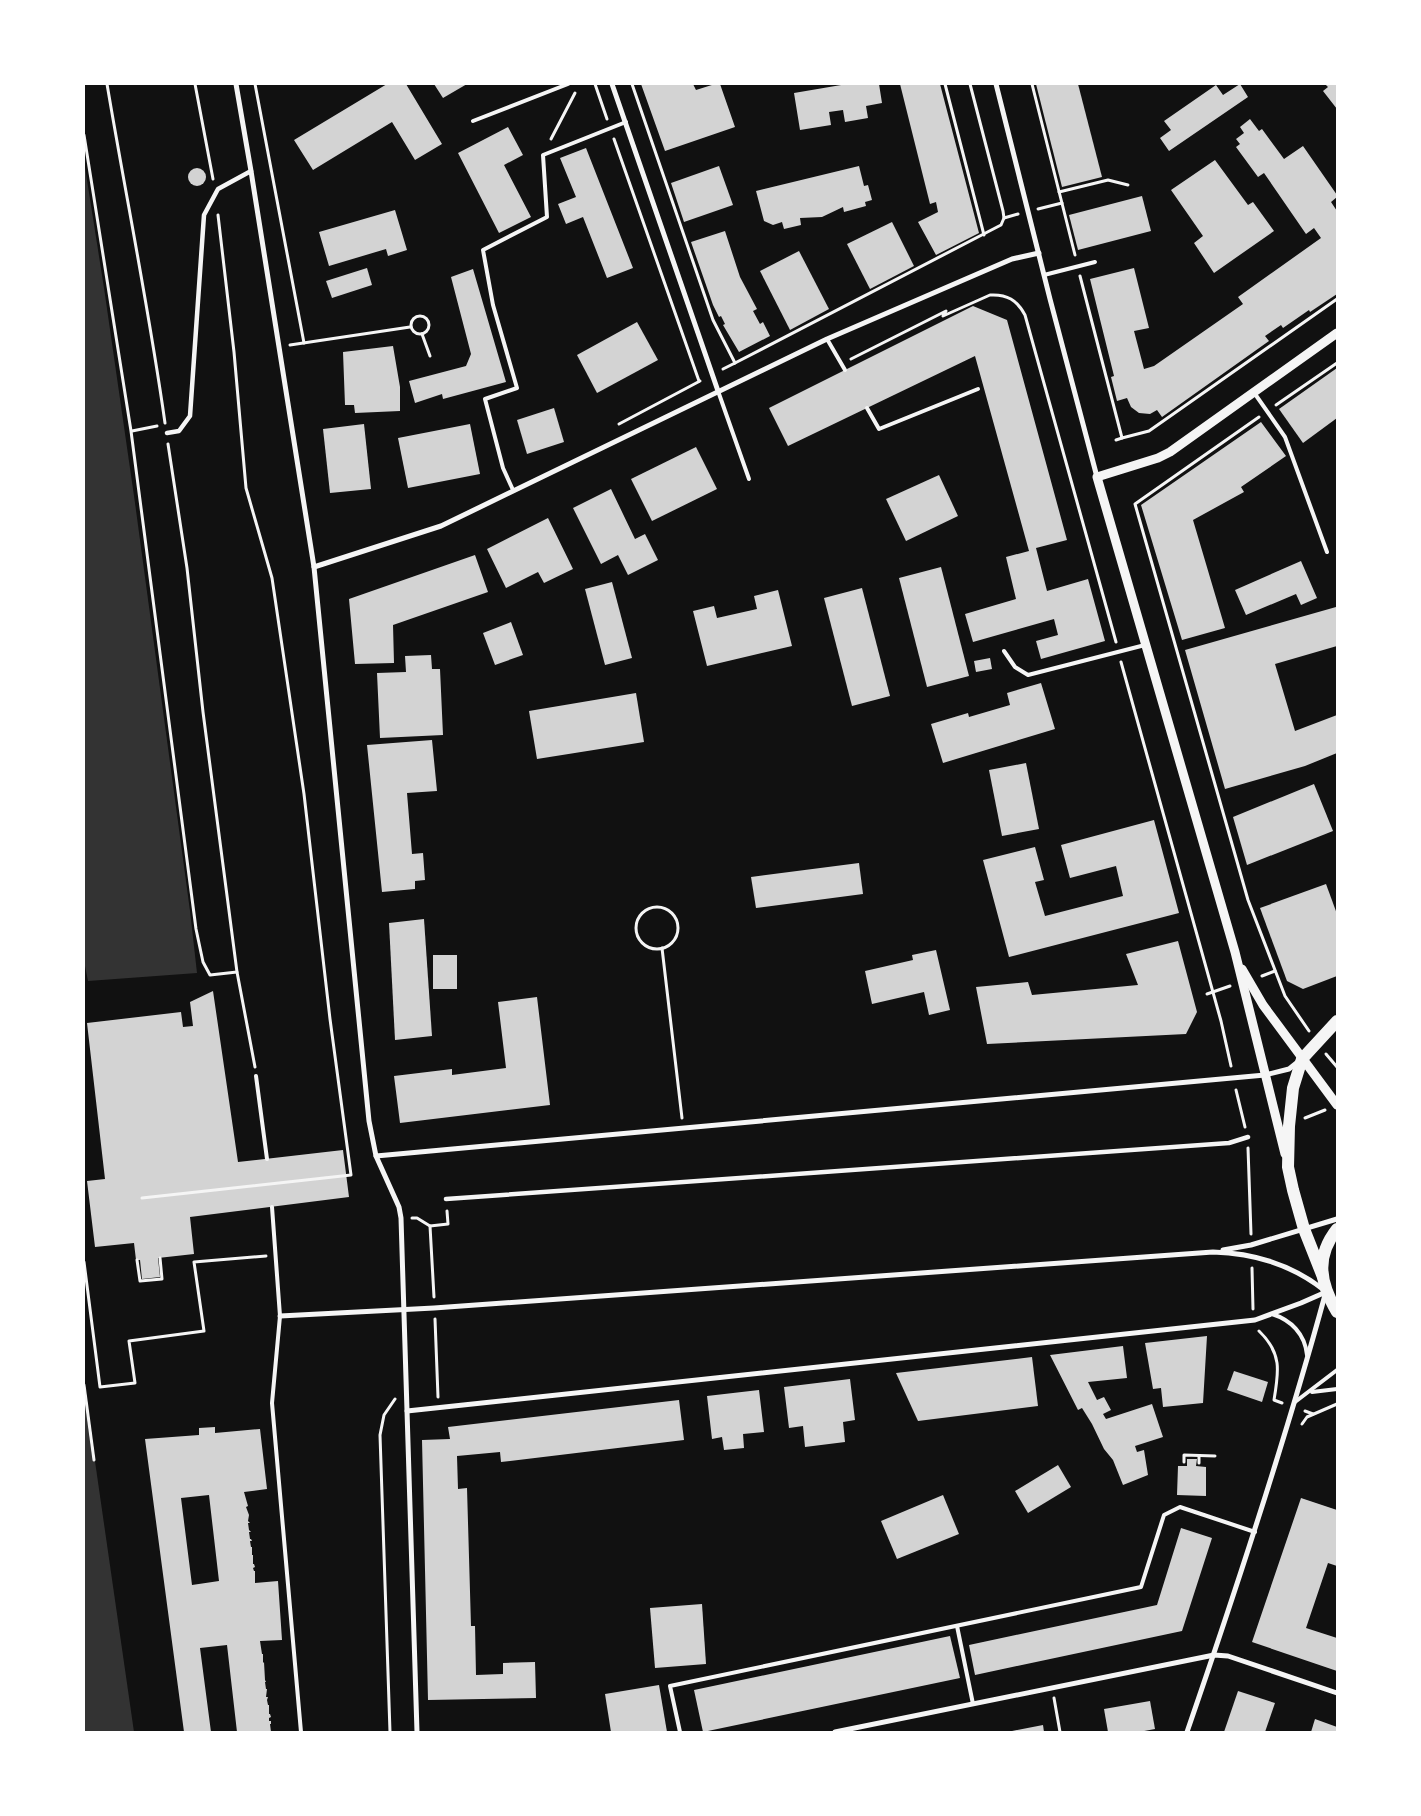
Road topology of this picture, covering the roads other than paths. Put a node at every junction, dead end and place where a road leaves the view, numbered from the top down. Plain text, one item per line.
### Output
1 (236, 84) edge
2 (568, 84) edge
3 (612, 84) edge
4 (996, 84) edge
5 (473, 120) dead end
6 (626, 122) junction
7 (251, 171) junction
8 (1039, 253) junction
9 (1094, 262) dead end
10 (1044, 275) junction
11 (1337, 333) edge
12 (827, 339) junction
13 (845, 370) dead end
14 (978, 389) dead end
15 (718, 391) junction
16 (1254, 393) junction
17 (867, 408) dead end
18 (166, 433) road end
19 (1097, 477) junction
20 (749, 479) dead end
21 (512, 490) junction
22 (1327, 552) dead end
23 (314, 567) junction
24 (1145, 645) junction
25 (1004, 651) dead end
26 (1235, 952) junction
27 (1337, 1021) edge
28 (1302, 1059) junction
29 (1265, 1075) junction
30 (256, 1076) road end
31 (1337, 1105) edge
32 (1248, 1138) road end
33 (376, 1156) junction
34 (267, 1159) dead end
35 (1288, 1166) junction
36 (446, 1199) road end
37 (272, 1207) dead end
38 (1337, 1219) edge
39 (1304, 1229) junction
40 (1337, 1229) edge
41 (1213, 1252) junction
42 (1322, 1277) junction
43 (1326, 1292) junction
44 (1337, 1311) edge
45 (1272, 1314) junction
46 (280, 1316) junction
47 (1308, 1359) junction
48 (1337, 1370) edge
49 (1337, 1389) edge
50 (1310, 1392) junction
51 (1295, 1402) junction
52 (407, 1411) junction
53 (1255, 1532) junction
54 (956, 1626) junction
55 (1214, 1655) junction
56 (1337, 1693) edge
57 (973, 1704) junction
58 (301, 1732) edge
59 (417, 1732) edge
60 (680, 1732) edge
61 (835, 1732) edge
62 (1187, 1732) edge

1 - 7 street
2 - 5 lane
3 - 6 street
4 - 8 street
6 - 15 street
6 - 21 lane
7 - 18 street
7 - 23 street
8 - 10 street
8 - 12 street
9 - 10 lane
10 - 19 street
11 - 16 street
12 - 13 lane
12 - 15 street
14 - 17 lane
15 - 20 lane
15 - 21 street
16 - 19 street
16 - 22 lane
19 - 24 street
21 - 23 street
23 - 33 street
24 - 25 lane
24 - 26 street
26 - 28 street
26 - 29 street
27 - 28 main road
28 - 29 street
28 - 31 street
28 - 35 main road
29 - 33 street
29 - 35 street
30 - 34 lane
32 - 36 street
33 - 52 street
35 - 39 main road
37 - 46 lane
38 - 39 street
39 - 41 street
39 - 42 main road
40 - 42 main road
41 - 43 street
41 - 46 street
42 - 43 main road
43 - 44 main road
43 - 45 street
43 - 47 street
45 - 47 lane
45 - 52 street
46 - 58 lane
47 - 51 street
48 - 50 lane
49 - 50 lane
50 - 51 lane
51 - 53 street
52 - 59 street
53 - 54 lane
53 - 55 street
54 - 57 lane
54 - 60 lane
55 - 56 street
55 - 57 street
55 - 62 street
57 - 61 street

